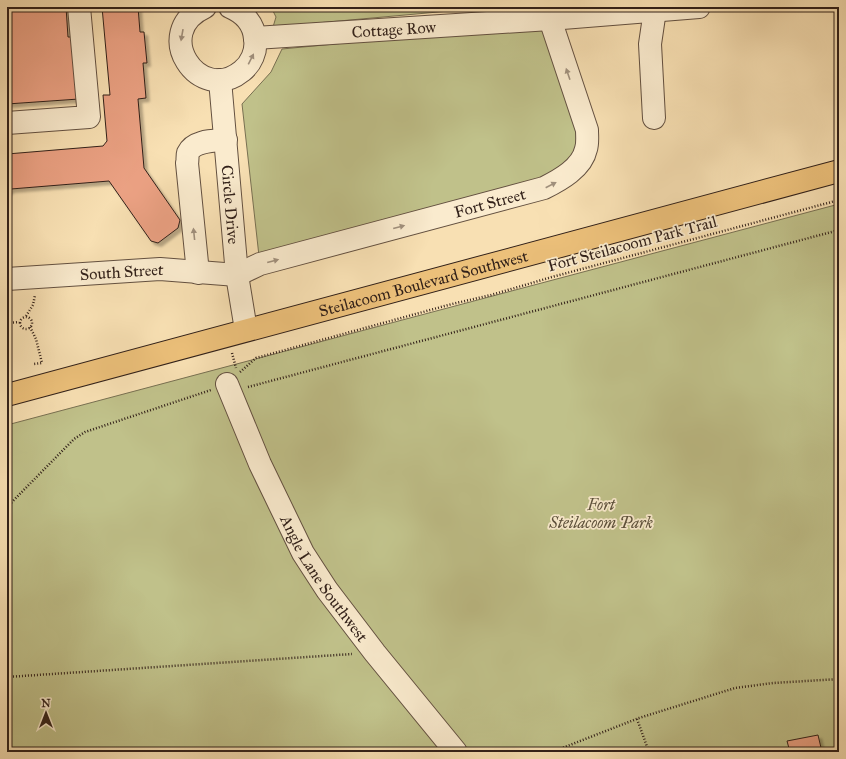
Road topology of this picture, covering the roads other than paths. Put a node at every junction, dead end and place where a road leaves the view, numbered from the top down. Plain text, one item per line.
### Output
1 (79, 7) edge
2 (205, 7) edge
3 (230, 7) edge
4 (688, 7) edge
5 (655, 10) junction
6 (548, 13) edge
7 (255, 38) junction
8 (220, 80) junction
9 (654, 118) dead end
10 (7, 124) edge
11 (226, 140) junction
12 (839, 171) edge
13 (198, 273) junction
14 (237, 275) junction
15 (7, 279) edge
16 (246, 330) junction
17 (232, 383) road end
18 (7, 395) edge
19 (456, 752) edge

1 - 10 street
2 -> 8 street
3 - 7 street
4 - 5 street, Cottage Row
5 - 6 street, Cottage Row
5 - 9 street
6 - 7 street, Cottage Row
14 -> 6 street, Fort Street
8 -> 7 street
8 - 11 street, Circle Drive
13 -> 11 street
11 - 14 street, Circle Drive
12 - 16 main road, Steilacoom Boulevard Southwest
13 - 14 street, South Street
13 - 15 street, South Street
14 - 16 street, Circle Drive
16 - 18 main road, Steilacoom Boulevard Southwest
17 - 19 street, Angle Lane Southwest

